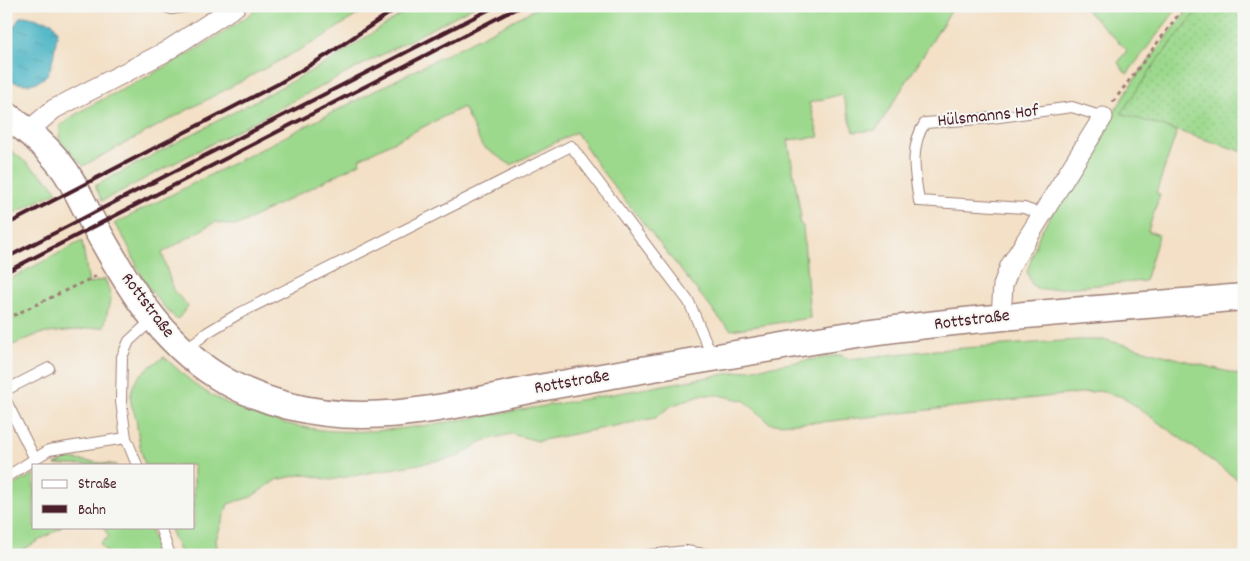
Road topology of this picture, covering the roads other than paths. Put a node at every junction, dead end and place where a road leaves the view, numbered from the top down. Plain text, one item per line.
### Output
1 (162, 6) edge
2 (189, 6) edge
3 (236, 6) edge
4 (6, 115) edge
5 (1103, 117) joint
6 (28, 130) junction
7 (1041, 214) junction
8 (1244, 297) edge
9 (1001, 317) junction
10 (152, 320) junction
11 (184, 351) junction
12 (713, 358) junction
13 (50, 368) dead end
14 (6, 390) edge
15 (6, 401) edge
16 (9, 413) edge
17 (126, 438) junction
18 (36, 459) junction
19 (137, 464) edge
20 (6, 477) edge
21 (160, 528) edge
22 (170, 555) edge
23 (648, 555) edge
24 (710, 555) edge

1 - 2 lane
3 - 6 street
4 - 6 street, Rottstraße
5 - 7 street
5 - 7 lane, Hülsmanns Hof
6 - 10 street, Rottstraße
7 - 9 street
8 - 9 street, Rottstraße
9 - 12 street, Rottstraße
10 - 11 street, Rottstraße
10 - 17 lane
11 - 12 street, Rottstraße
11 - 12 lane
13 - 14 lane
15 - 16 lane
16 - 18 lane
17 - 18 lane
17 - 19 lane
18 - 20 lane
21 - 22 lane
23 - 24 lane

